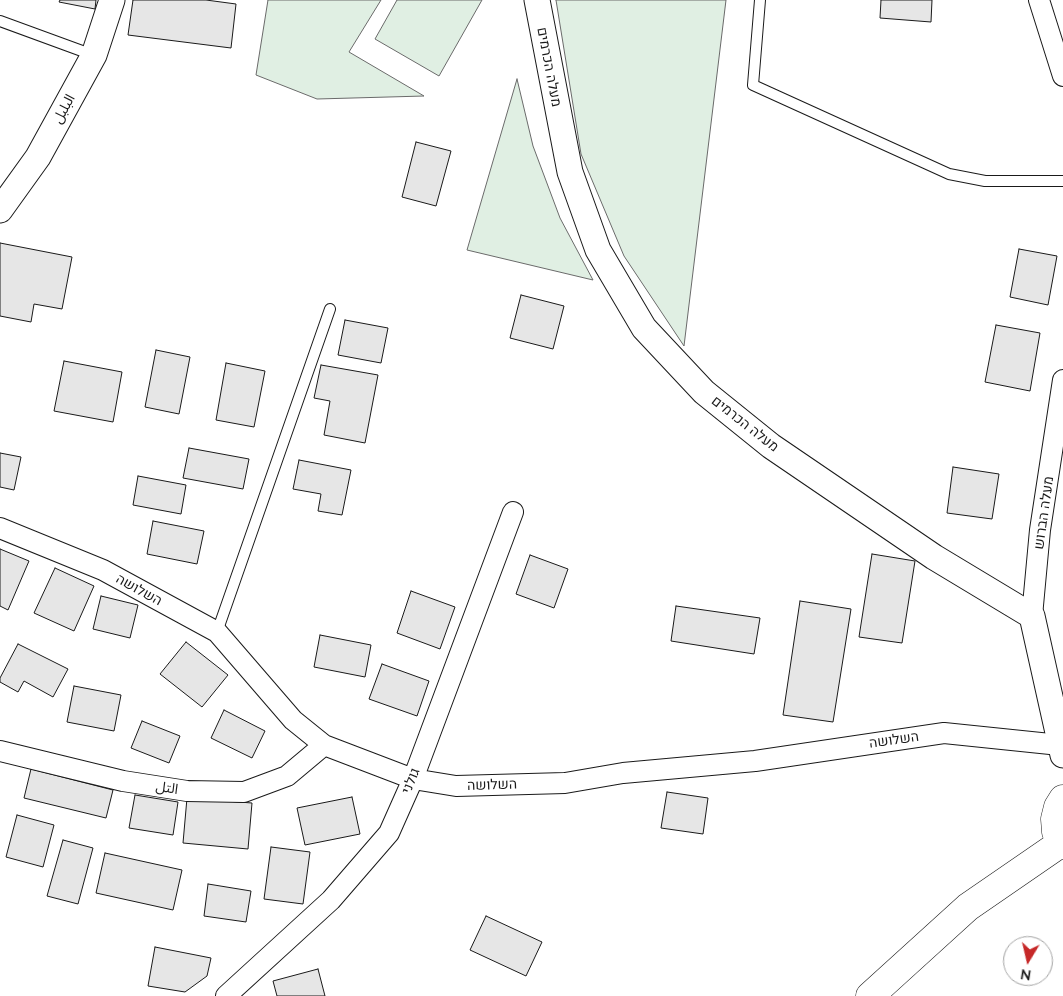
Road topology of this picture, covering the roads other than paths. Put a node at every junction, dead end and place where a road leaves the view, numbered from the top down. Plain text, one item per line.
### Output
1 (112, 0) edge
2 (537, 0) edge
3 (760, 0) edge
4 (1039, 0) edge
5 (0, 22) edge
6 (94, 55) junction
7 (1063, 76) edge
8 (1063, 180) edge
9 (0, 210) edge
10 (330, 309) dead end
11 (1063, 380) edge
12 (513, 512) dead end
13 (0, 528) edge
14 (1032, 616) junction
15 (217, 632) junction
16 (324, 745) junction
17 (1061, 750) edge
18 (0, 752) edge
19 (413, 779) junction
20 (1063, 799) edge
21 (1062, 844) edge
22 (226, 996) edge
23 (870, 996) edge

1 - 6 street, البلبل
2 - 14 street, מעלה הכרמים
3 - 8 lane
4 - 7 street
5 - 6 lane
6 - 9 street, البلبل
10 - 15 lane
11 - 14 street, מעלה הברוש
12 - 19 street, גולני
13 - 15 street, השלושה
14 - 17 street
15 - 16 street, השלושה
16 - 18 street, التل
16 - 19 street, השלושה
17 - 19 street, השלושה
19 - 22 street, גולני
20 - 21 main road
21 - 23 main road

